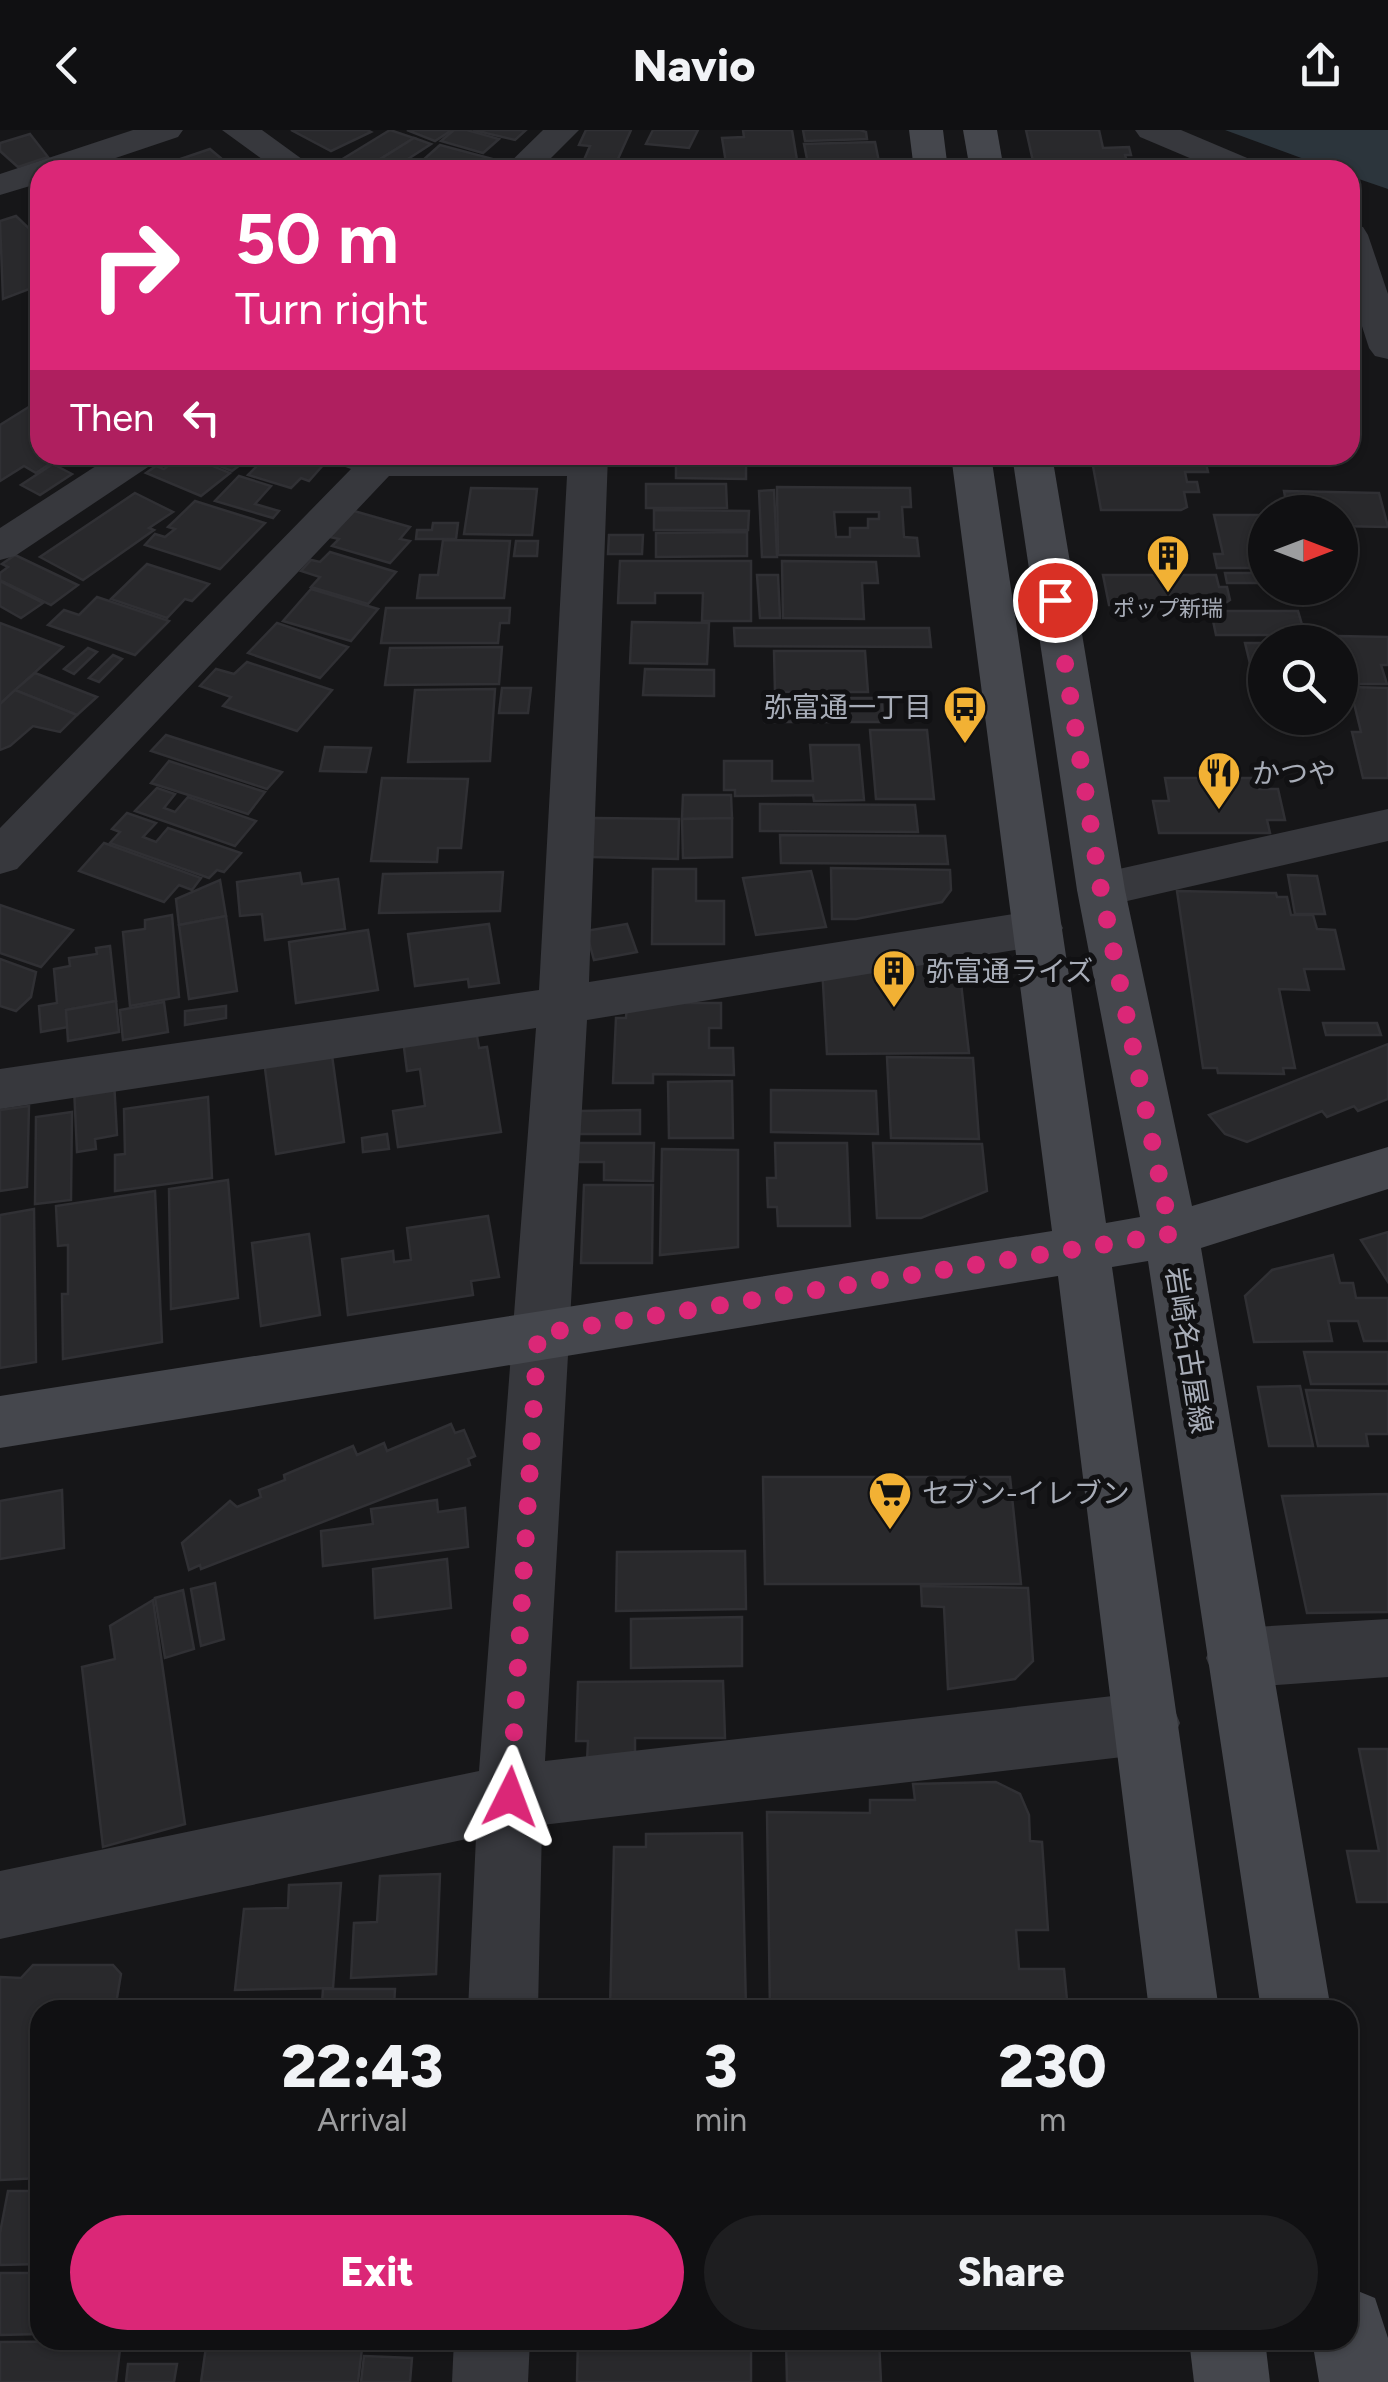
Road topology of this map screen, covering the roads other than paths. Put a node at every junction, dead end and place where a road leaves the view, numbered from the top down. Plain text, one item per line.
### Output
1 (166, 130) edge
2 (239, 130) edge
3 (562, 130) edge
4 (926, 130) edge
5 (980, 130) edge
6 (1152, 130) edge
7 (76, 160) edge
8 (285, 160) edge
9 (530, 160) edge
10 (930, 160) edge
11 (985, 160) edge
12 (1222, 160) edge
13 (30, 176) edge
14 (0, 186) edge
15 (1360, 232) edge
16 (1388, 348) edge
17 (125, 465) edge
18 (358, 465) edge
19 (587, 465) edge
20 (972, 465) edge
21 (1034, 465) edge
22 (0, 548) edge
23 (1388, 825) edge
24 (0, 857) edge
25 (1101, 890) junction
26 (1039, 928) junction
27 (563, 1005) junction
28 (0, 1089) edge
29 (1388, 1168) edge
30 (1171, 1234) junction
31 (1083, 1247) junction
32 (538, 1334) junction
33 (0, 1422) edge
34 (1388, 1648) edge
35 (1237, 1658) junction
36 (1148, 1723) junction
37 (510, 1797) junction
38 (0, 1905) edge
39 (503, 2000) edge
40 (1183, 2000) edge
41 (1294, 2000) edge
42 (492, 2350) edge
43 (1228, 2350) edge
44 (1352, 2350) edge
45 (490, 2382) edge
46 (1232, 2382) edge
47 (1357, 2382) edge

1 - 7 street
2 - 8 street
3 - 9 street
4 - 10 main road
5 - 11 main road
6 - 12 street
13 - 14 street
15 - 16 street
17 - 22 street
18 - 24 street
19 - 27 street
20 - 26 main road
21 - 25 main road, 岩崎名古屋線
23 - 25 street
25 - 30 main road, 岩崎名古屋線
26 - 27 street
26 - 31 main road
27 - 28 street
27 - 32 street
29 - 30 main road
30 - 31 main road
30 - 35 main road, 岩崎名古屋線
31 - 32 main road
31 - 36 main road
32 - 33 main road
32 - 37 street
34 - 35 street
35 - 41 main road, 岩崎名古屋線
36 - 37 street
36 - 40 main road
37 - 38 street
37 - 39 street
42 - 45 street
43 - 46 main road
44 - 47 main road

